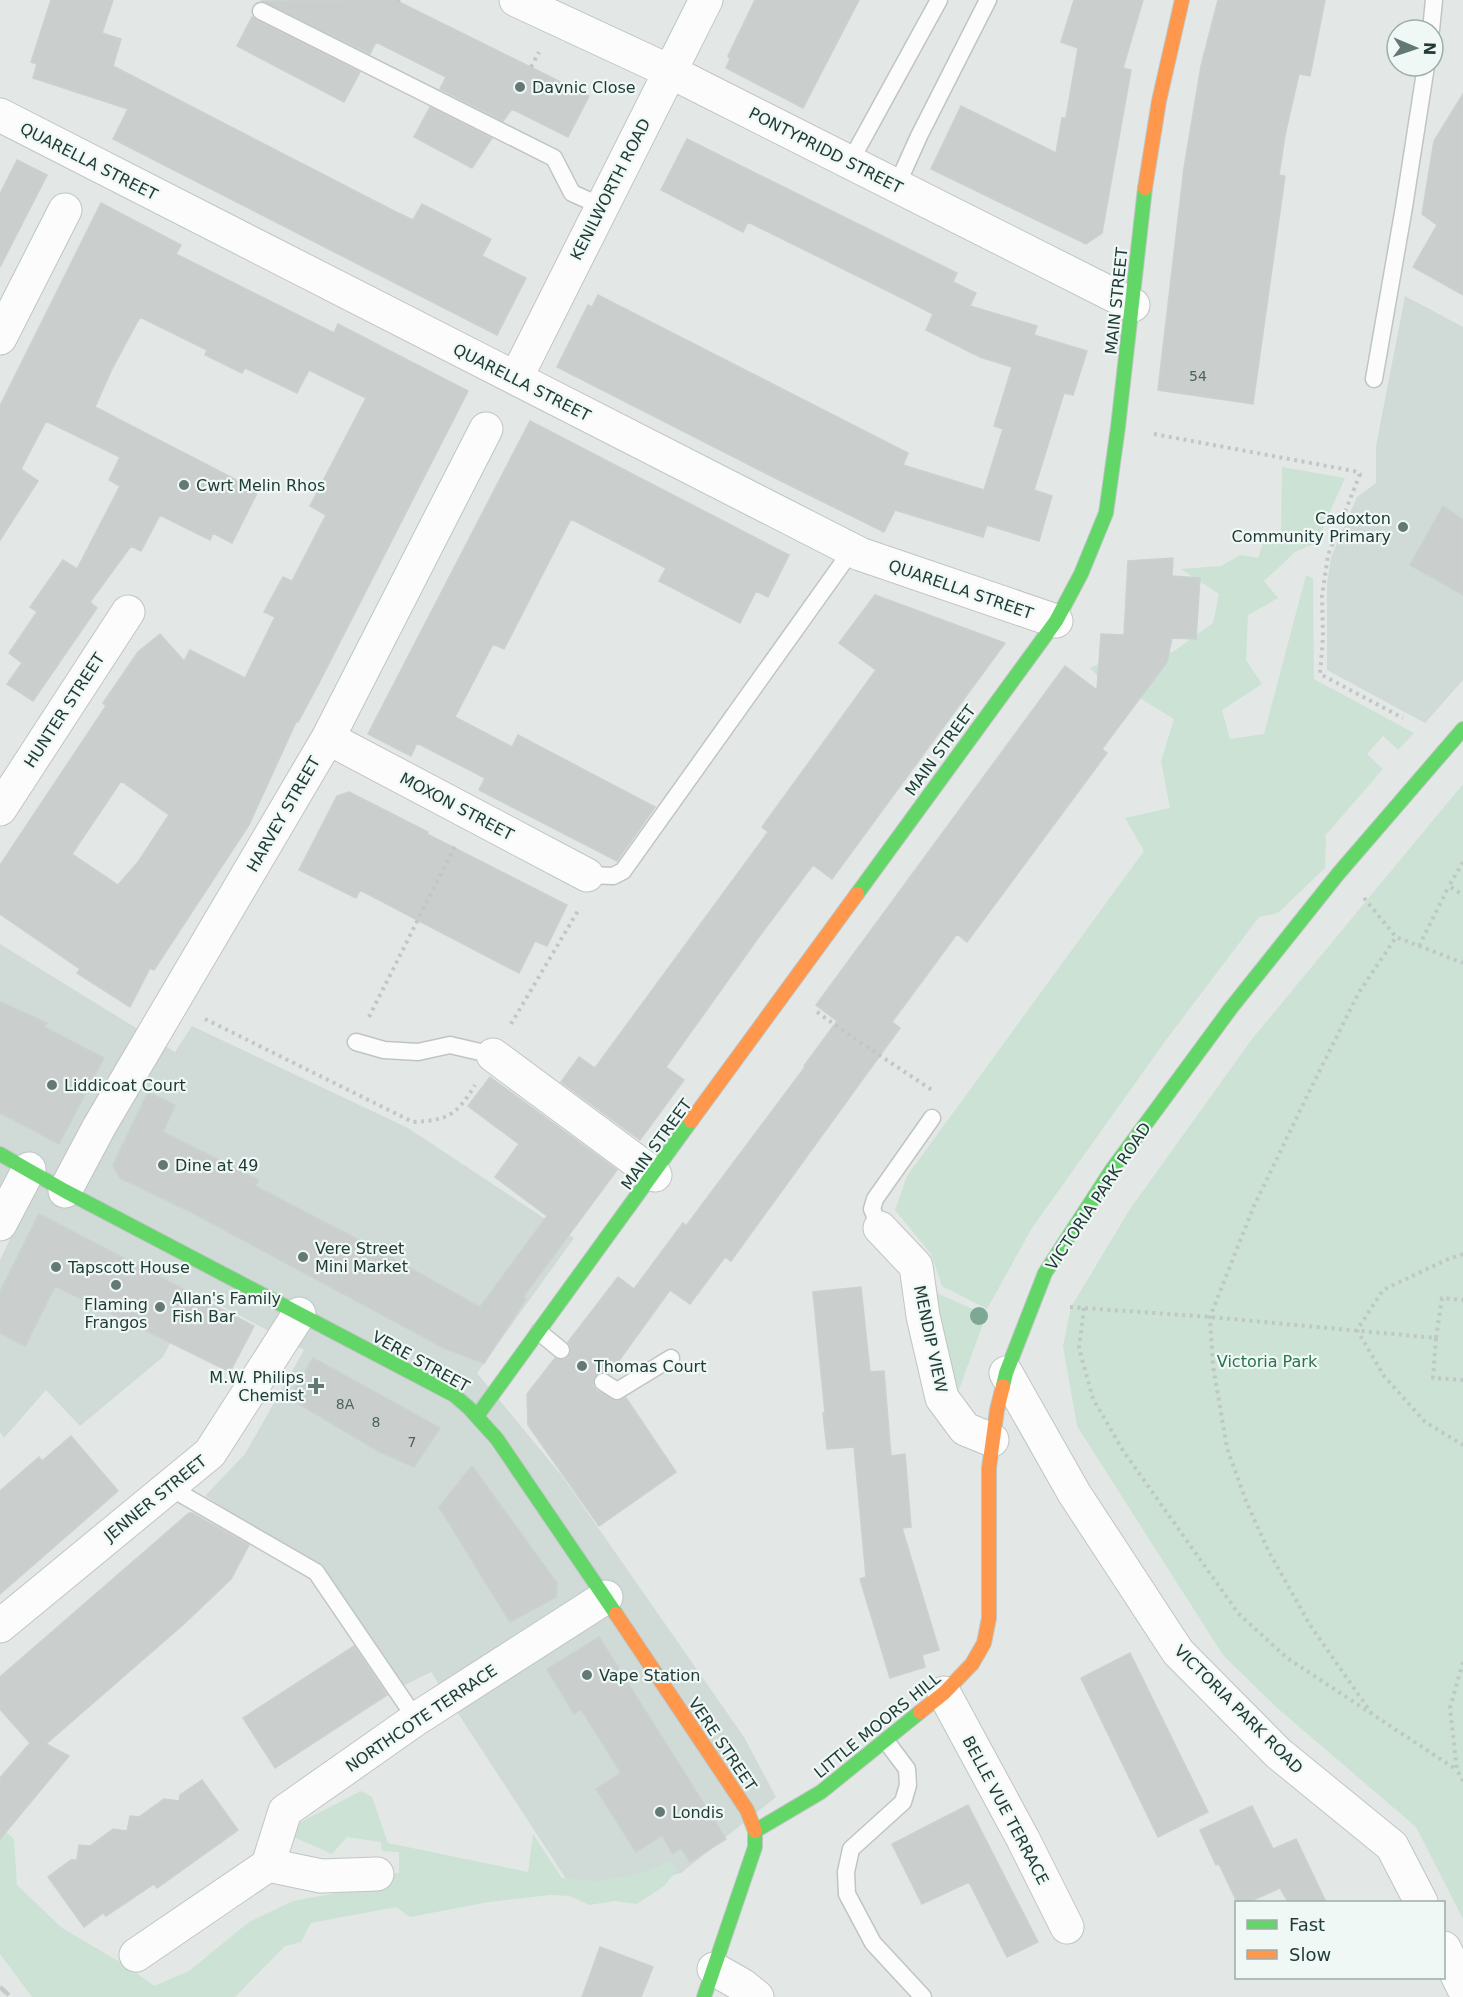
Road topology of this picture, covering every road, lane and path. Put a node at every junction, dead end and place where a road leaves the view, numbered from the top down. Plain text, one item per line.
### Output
1 (516, 0) edge
2 (706, 0) edge
3 (939, 0) edge
4 (988, 0) edge
5 (1182, 0) edge
6 (1434, 0) edge
7 (261, 12) dead end
8 (1432, 18) edge
9 (669, 71) junction
10 (1424, 78) edge
11 (0, 115) edge
12 (850, 162) junction
13 (897, 185) junction
14 (601, 206) junction
15 (65, 210) dead end
16 (1133, 305) junction
17 (0, 338) edge
18 (516, 378) junction
19 (1374, 378) dead end
20 (1118, 427) junction
21 (486, 429) dead end
22 (852, 550) junction
23 (128, 612) dead end
24 (1056, 621) junction
25 (1403, 718) dead end
26 (1463, 729) edge
27 (328, 738) junction
28 (0, 808) edge
29 (471, 814) junction
30 (1463, 862) edge
31 (587, 875) joint
32 (1449, 886) junction
33 (1463, 895) edge
34 (1362, 897) dead end
35 (1396, 937) junction
36 (1419, 946) junction
37 (1463, 963) edge
38 (787, 990) junction
39 (356, 1042) joint
40 (493, 1055) joint
41 (932, 1118) joint
42 (0, 1154) edge
43 (29, 1169) junction
44 (655, 1174) junction
45 (65, 1191) junction
46 (0, 1224) edge
47 (880, 1228) joint
48 (1463, 1254) edge
49 (1463, 1300) edge
50 (1084, 1308) dead end
51 (1098, 1309) dead end
52 (300, 1314) junction
53 (1210, 1317) junction
54 (1358, 1330) junction
55 (539, 1332) junction
56 (1436, 1338) junction
57 (561, 1350) dead end
58 (671, 1358) dead end
59 (1006, 1373) junction
60 (1463, 1380) edge
61 (603, 1382) dead end
62 (477, 1416) junction
63 (992, 1440) junction
64 (1463, 1445) edge
65 (169, 1486) junction
66 (606, 1597) junction
67 (0, 1626) edge
68 (1463, 1662) edge
69 (944, 1693) junction
70 (1372, 1714) junction
71 (417, 1719) junction
72 (886, 1741) junction
73 (1457, 1770) junction
74 (1463, 1781) edge
75 (755, 1831) junction
76 (268, 1865) junction
77 (377, 1874) dead end
78 (1420, 1901) edge
79 (1067, 1927) dead end
80 (1445, 1952) edge
81 (136, 1955) dead end
82 (709, 1983) edge
83 (1463, 1987) edge
84 (757, 1997) edge
85 (922, 1997) edge

1 - 9 street, PONTYPRIDD STREET
2 - 9 street, KENILWORTH ROAD
3 - 12 lane
4 - 13 lane
5 - 16 street, MAIN STREET
6 - 8 lane
7 - 14 lane
9 - 12 street, PONTYPRIDD STREET
9 - 14 street, KENILWORTH ROAD
10 - 19 lane
11 - 18 street, QUARELLA STREET
12 - 13 street, PONTYPRIDD STREET
13 - 16 street, PONTYPRIDD STREET
14 - 18 street, KENILWORTH ROAD
15 - 17 street
16 - 20 street, MAIN STREET
18 - 22 street, QUARELLA STREET
20 - 24 street, MAIN STREET
20 - 25 path
21 - 27 street, HARVEY STREET
22 - 24 street, QUARELLA STREET
22 - 31 lane
23 - 28 street, HUNTER STREET
24 - 38 street, MAIN STREET
26 - 59 street, VICTORIA PARK ROAD
27 - 29 street, MOXON STREET
27 - 45 street, HARVEY STREET
29 - 31 street, MOXON STREET
29 - 39 path
30 - 32 path
32 - 33 path
32 - 36 path
34 - 35 path
35 - 36 path
35 - 53 path
36 - 37 path
38 - 41 path
38 - 44 street, MAIN STREET
39 - 40 lane
40 - 44 street
41 - 47 lane
42 - 43 street, VERE STREET
43 - 45 street, VERE STREET
43 - 46 street
44 - 55 street, MAIN STREET
45 - 52 street, VERE STREET
47 - 63 street, MENDIP VIEW
48 - 54 path
49 - 56 path
50 - 70 path
51 - 53 path
52 - 62 street, VERE STREET
52 - 65 street, JENNER STREET
53 - 54 path
53 - 70 path
54 - 56 path
54 - 64 path
55 - 57 lane
55 - 62 street, MAIN STREET
56 - 60 path
58 - 61 lane
59 - 63 street, LITTLE MOORS HILL
59 - 78 street, VICTORIA PARK ROAD
62 - 66 street, VERE STREET
63 - 69 street, LITTLE MOORS HILL
65 - 67 street, JENNER STREET
65 - 71 lane
66 - 71 street, NORTHCOTE TERRACE
66 - 75 street, VERE STREET
68 - 73 path
69 - 72 street, LITTLE MOORS HILL
69 - 79 street, BELLE VUE TERRACE
70 - 73 path
71 - 76 street, NORTHCOTE TERRACE
72 - 75 street, LITTLE MOORS HILL
72 - 85 lane
73 - 74 path
75 - 82 street
76 - 77 street
76 - 81 street
80 - 83 street
82 - 84 street

